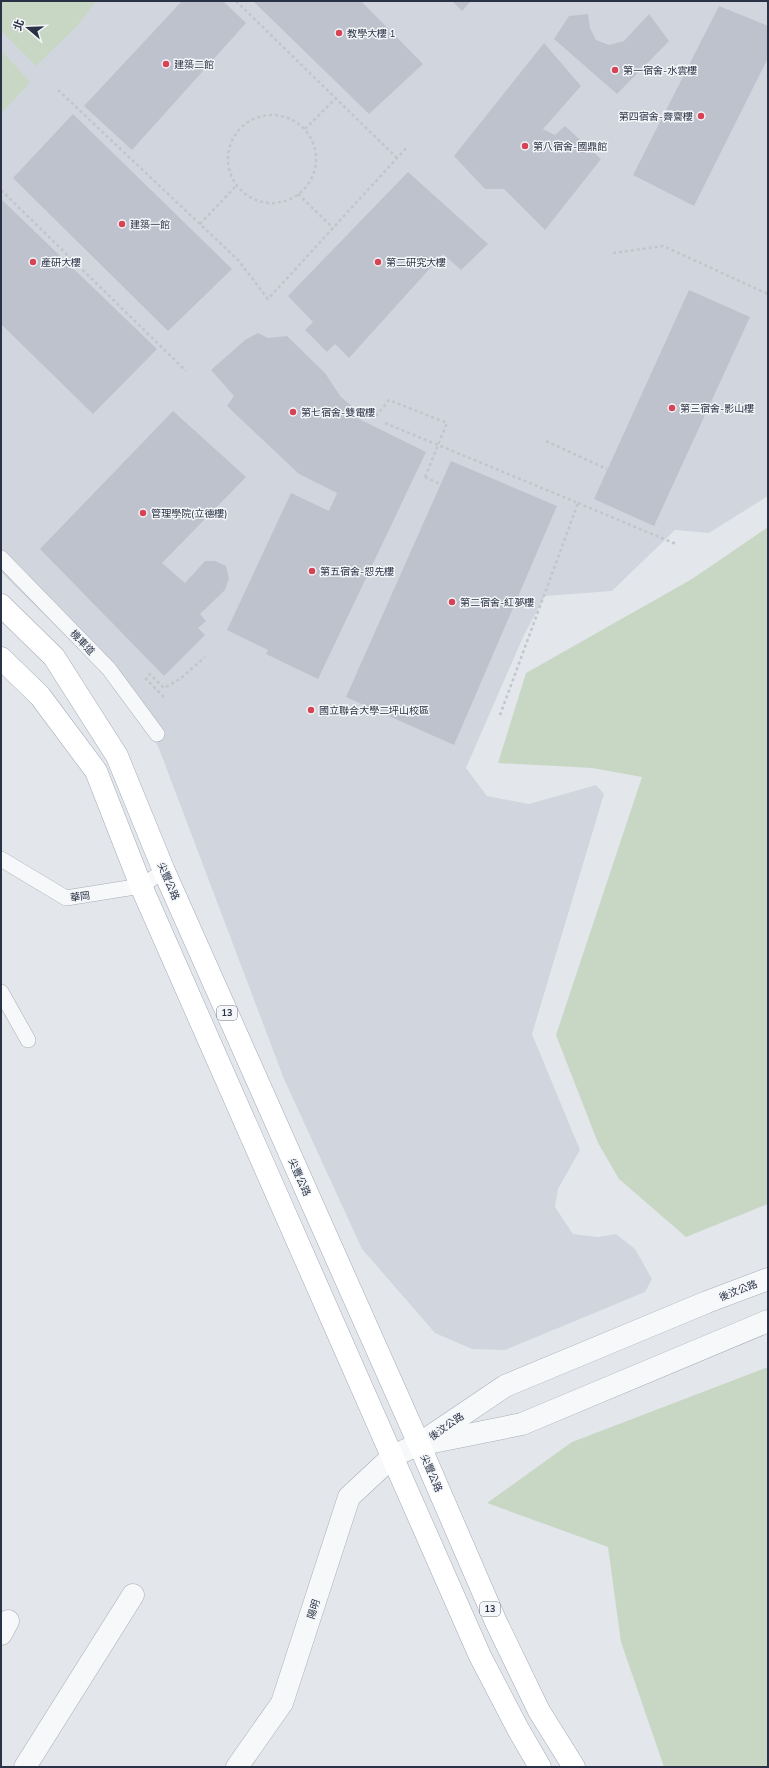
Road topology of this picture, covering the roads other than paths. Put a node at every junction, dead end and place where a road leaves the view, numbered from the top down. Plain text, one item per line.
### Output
1 (1, 558) edge
2 (1, 605) edge
3 (1, 658) edge
4 (157, 734) dead end
5 (1, 859) edge
6 (164, 871) junction
7 (141, 886) junction
8 (1, 992) edge
9 (28, 1040) dead end
10 (768, 1279) edge
11 (768, 1321) edge
12 (419, 1444) junction
13 (393, 1456) junction
14 (133, 1595) dead end
15 (25, 1767) edge
16 (237, 1767) edge
17 (540, 1767) edge
18 (574, 1767) edge

1 - 4 lane, 機車道
2 - 6 main road, 尖豐公路 / 13
3 - 7 main road
5 - 7 lane, 華岡
6 - 7 lane, 華岡
6 - 12 main road, 尖豐公路 / 13
7 - 13 main road
8 - 9 lane
10 - 12 street, 後汶公路
11 - 12 street, 後汶公路
12 - 13 street, 陽明
12 - 18 main road, 尖豐公路 / 13
13 - 16 street, 陽明
13 - 17 main road
14 - 15 street

